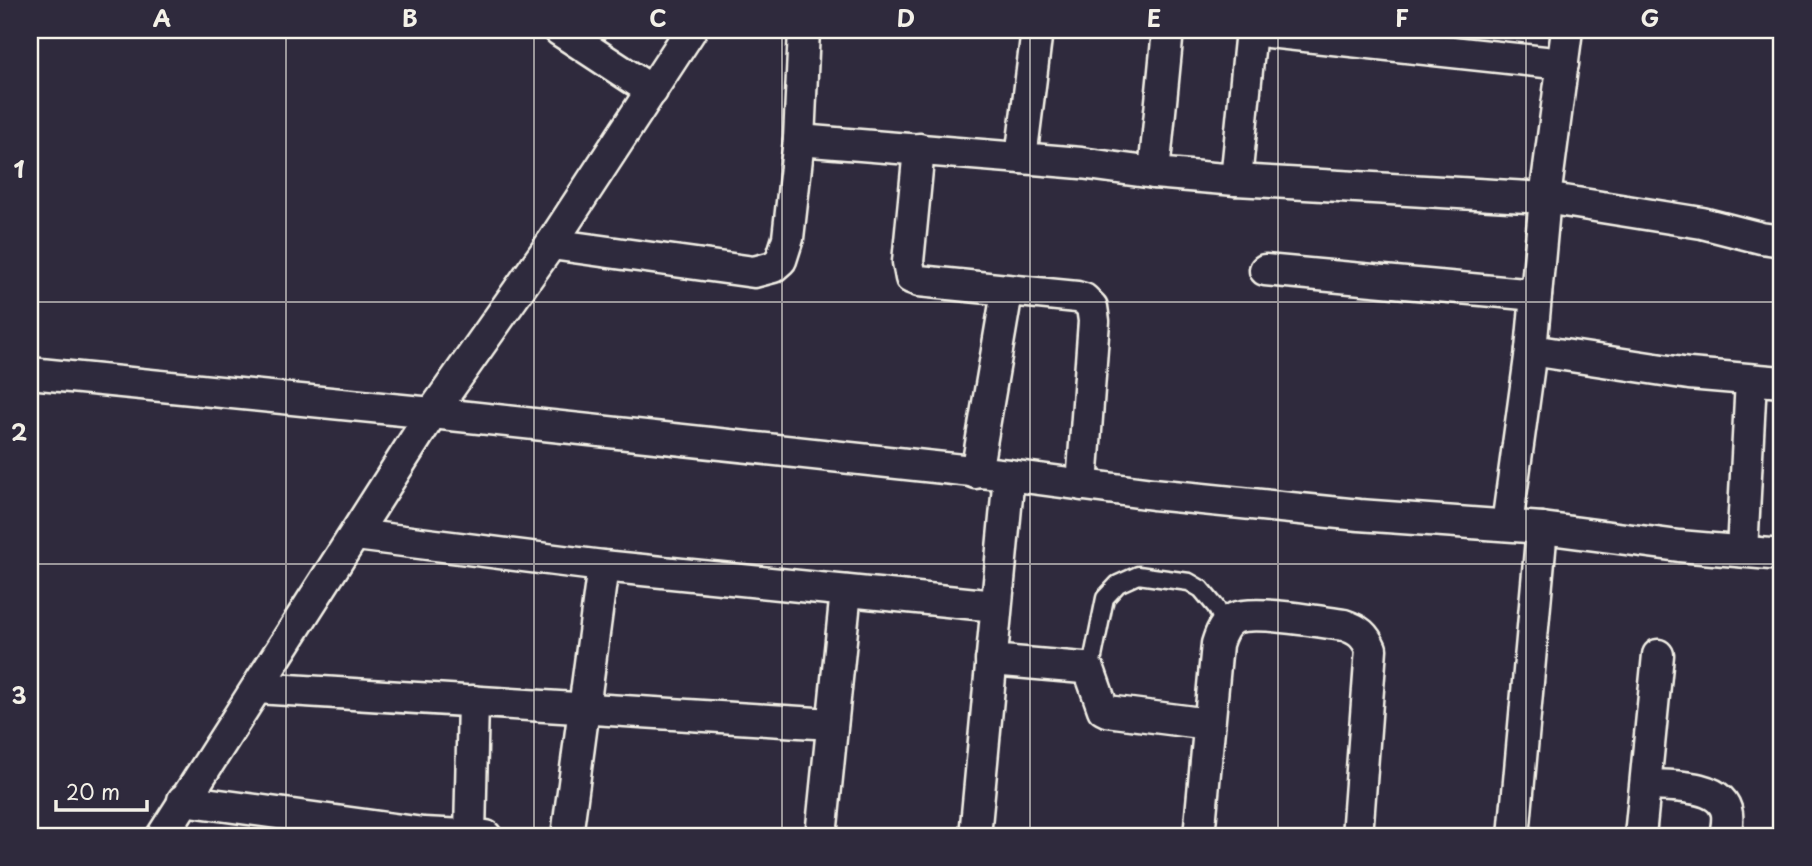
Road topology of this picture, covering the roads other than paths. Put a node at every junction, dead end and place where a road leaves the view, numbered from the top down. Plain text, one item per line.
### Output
1 (559, 30) edge
2 (691, 30) edge
3 (804, 30) edge
4 (1037, 30) edge
5 (1168, 30) edge
6 (1251, 30) edge
7 (1567, 30) edge
8 (1563, 64) junction
9 (652, 90) junction
10 (799, 140) junction
11 (919, 149) junction
12 (1021, 158) junction
13 (1154, 173) junction
14 (1236, 180) junction
15 (1545, 198) junction
16 (1782, 242) edge
17 (551, 244) junction
18 (1265, 270) dead end
19 (1006, 292) junction
20 (1536, 295) junction
21 (1531, 350) junction
22 (30, 373) edge
23 (1751, 380) junction
24 (1782, 382) edge
25 (432, 413) junction
26 (976, 473) junction
27 (1009, 475) junction
28 (1082, 485) junction
29 (1507, 525) junction
30 (1542, 528) junction
31 (356, 535) junction
32 (1742, 551) junction
33 (1782, 555) edge
34 (603, 566) junction
35 (846, 591) junction
36 (996, 606) junction
37 (1225, 625) junction
38 (1658, 655) dead end
39 (991, 660) junction
40 (1090, 672) junction
41 (257, 688) junction
42 (473, 701) junction
43 (585, 707) junction
44 (832, 724) junction
45 (1209, 724) junction
46 (1646, 785) junction
47 (183, 800) junction
48 (423, 834) edge
49 (162, 836) edge
50 (478, 836) edge
51 (567, 836) edge
52 (821, 836) edge
53 (975, 836) edge
54 (1199, 836) edge
55 (1357, 836) edge
56 (1514, 836) edge
57 (1640, 836) edge
58 (1725, 836) edge

1 - 9 street
2 - 9 street
3 - 10 street
4 - 12 street
5 - 13 street
6 - 8 street
6 - 14 street
7 - 8 street
8 - 15 street
9 - 17 street
10 - 11 street
10 - 17 street
11 - 12 street
11 - 19 street
12 - 13 street
13 - 14 street
14 - 15 street
15 - 16 street
15 - 20 street
17 - 25 street
18 - 20 street
19 - 26 street
19 - 28 street
20 - 21 street
21 - 23 street
21 - 29 street
22 - 25 street
23 - 24 street
23 - 32 street
25 - 26 street
25 - 31 street
26 - 27 street
27 - 28 street
27 - 36 street
28 - 29 street
29 - 30 street
30 - 32 street
30 - 56 street
31 - 34 street
31 - 41 street
32 - 33 street
34 - 35 street
34 - 43 street
35 - 36 street
35 - 44 street
36 - 39 street
37 - 40 lane
37 - 45 street
37 - 55 street
38 - 46 street
39 - 40 street
39 - 53 street
40 - 45 street
41 - 42 street
41 - 47 street
42 - 43 street
42 - 50 street
43 - 44 street
43 - 51 street
44 - 52 street
45 - 54 street
46 - 57 street
46 - 58 street
47 - 48 street
47 - 49 street
48 - 50 street

